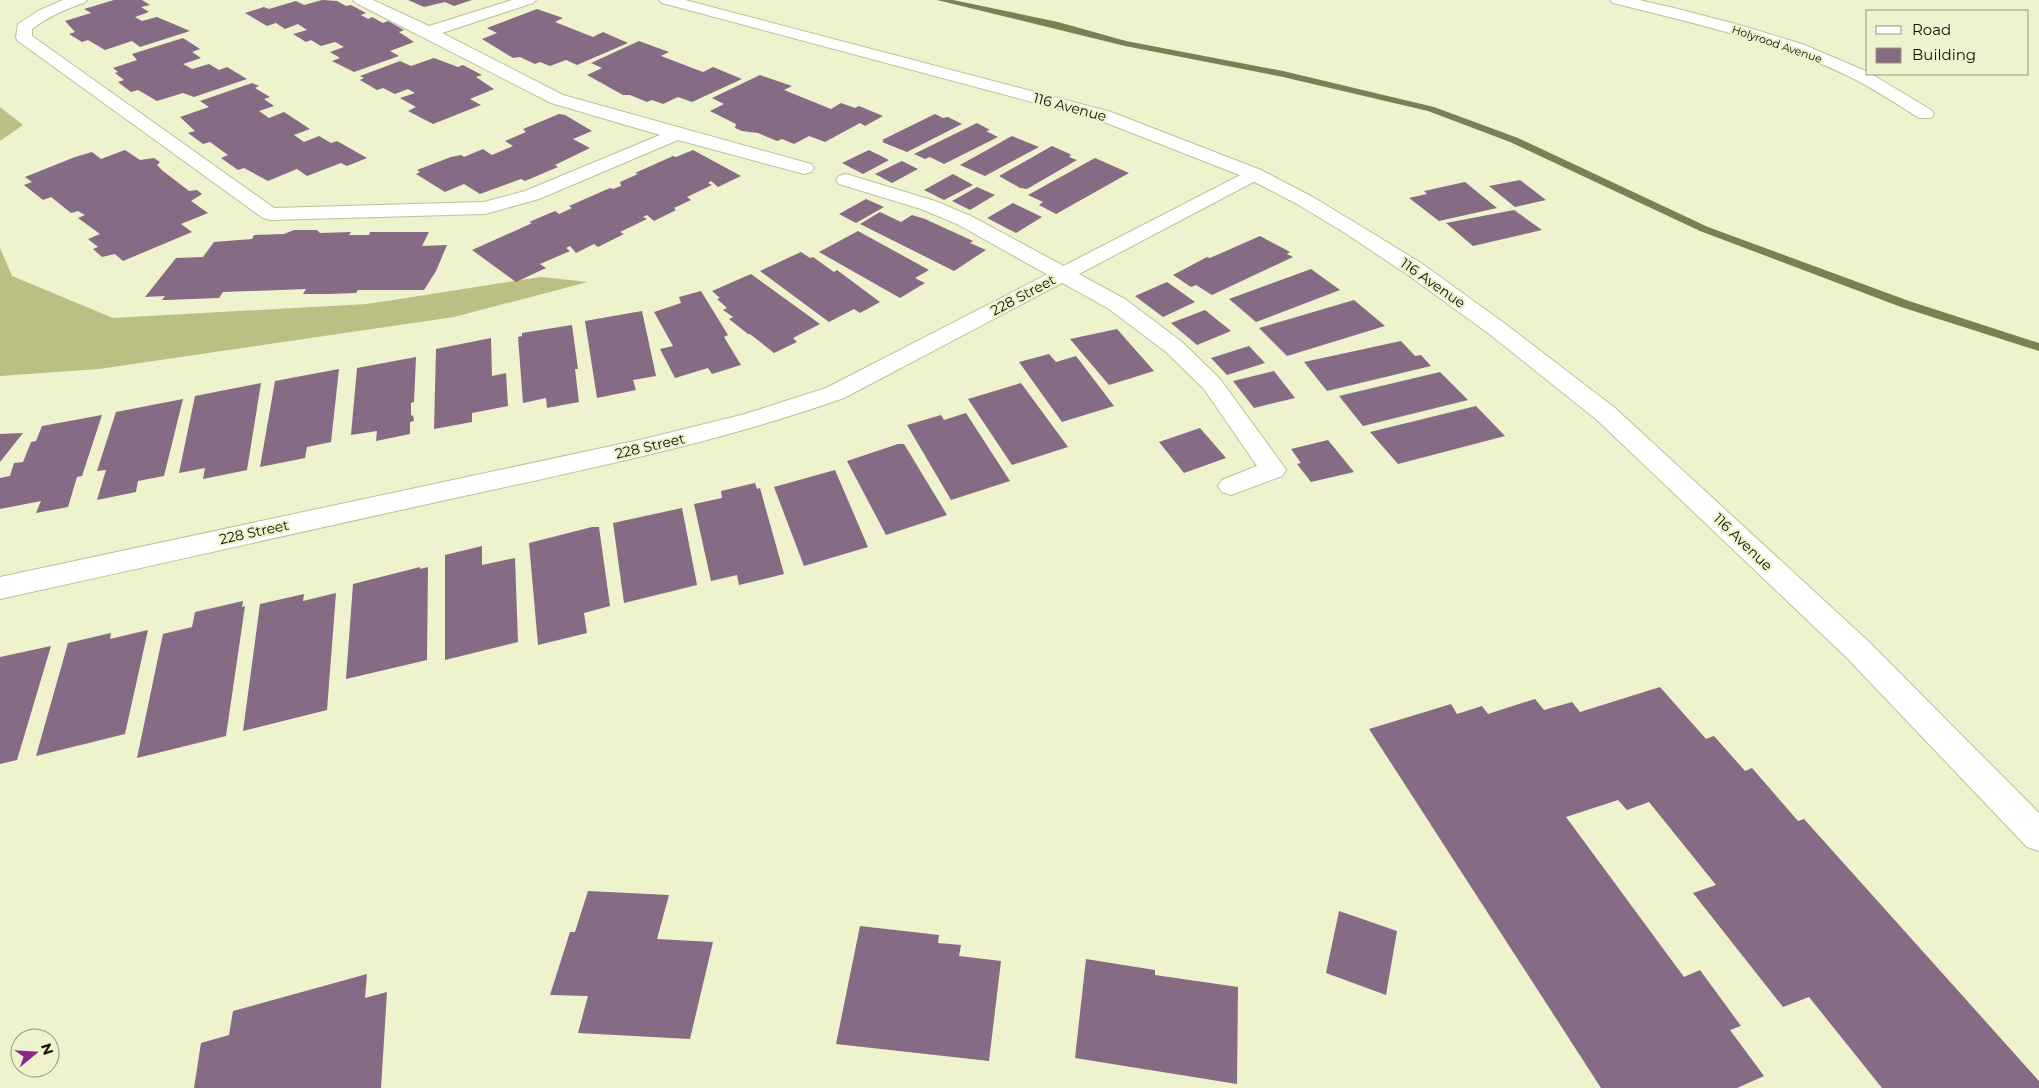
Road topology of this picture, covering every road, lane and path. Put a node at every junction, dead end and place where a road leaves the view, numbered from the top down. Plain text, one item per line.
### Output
1 (79, 0) edge
2 (361, 0) edge
3 (528, 0) edge
4 (667, 0) edge
5 (1618, 0) edge
6 (428, 32) junction
7 (1924, 114) dead end
8 (676, 134) junction
9 (804, 168) dead end
10 (1254, 174) junction
11 (846, 180) dead end
12 (1063, 274) junction
13 (1231, 486) dead end
14 (0, 588) edge
15 (2039, 836) edge

1 - 8 street
2 - 6 street
3 - 6 street
4 - 10 street, 116 Avenue
5 - 7 street, Holyrood Avenue
6 - 8 street
8 - 9 street
10 - 12 street, 228 Street
10 - 15 street, 116 Avenue
11 - 12 street
12 - 13 street
12 - 14 street, 228 Street

